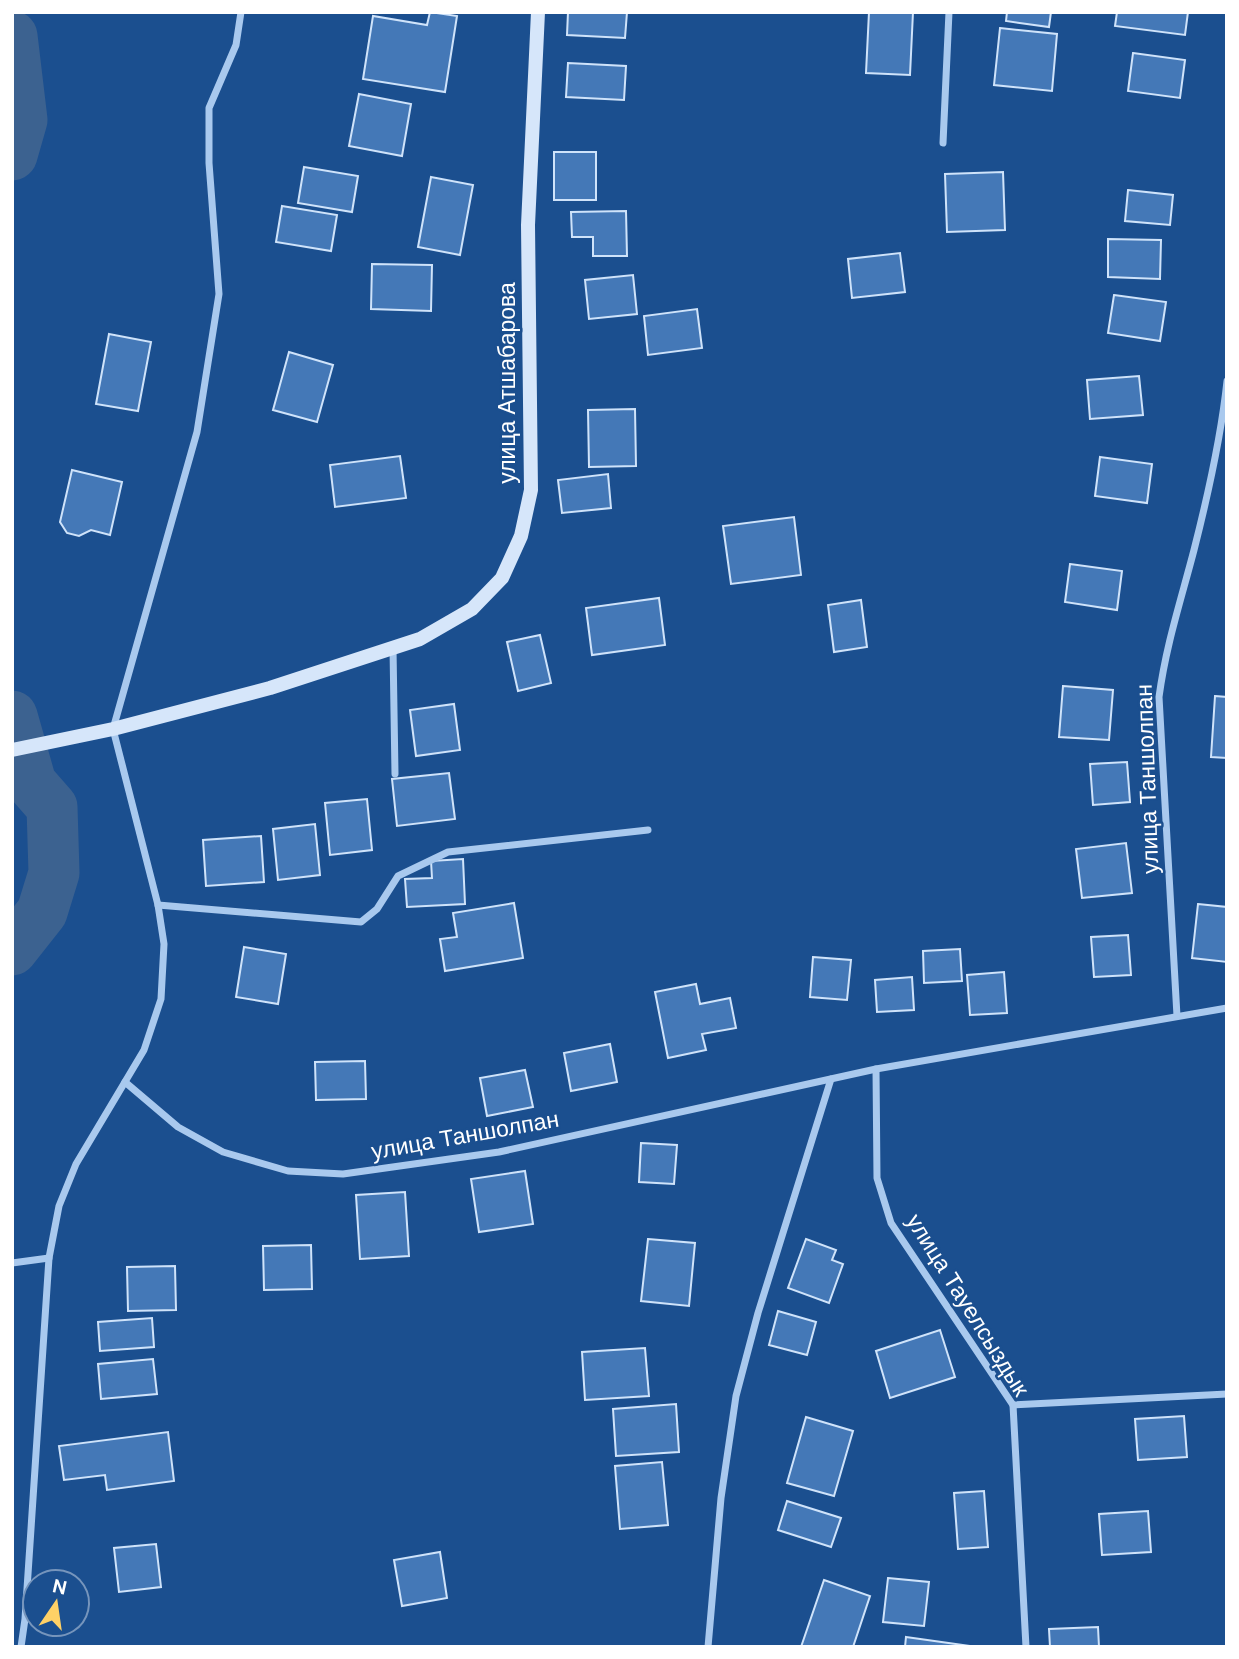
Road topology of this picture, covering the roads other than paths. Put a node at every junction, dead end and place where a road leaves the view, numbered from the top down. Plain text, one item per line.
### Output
1 (241, 12) edge
2 (538, 12) edge
3 (949, 12) edge
4 (943, 144) dead end
5 (1227, 381) edge
6 (393, 648) junction
7 (113, 729) junction
8 (12, 750) edge
9 (395, 774) dead end
10 (648, 830) dead end
11 (158, 905) junction
12 (1227, 1008) edge
13 (1177, 1016) junction
14 (876, 1069) junction
15 (831, 1079) junction
16 (125, 1082) junction
17 (49, 1258) junction
18 (12, 1263) edge
19 (1227, 1394) edge
20 (1013, 1405) junction
21 (21, 1647) edge
22 (708, 1647) edge
23 (1026, 1647) edge

1 - 7 street
2 - 6 main road, улица Атшабарова
3 - 4 street
5 - 13 street, улица Таншолпан
6 - 7 main road, улица Атшабарова
6 - 9 street
7 - 8 main road, улица Атшабарова
7 - 11 street
10 - 11 street
11 - 16 street
12 - 13 street, улица Таншолпан
13 - 14 street, улица Таншолпан
14 - 15 street, улица Таншолпан
14 - 20 street, улица Тауелсыздык
15 - 16 street, улица Таншолпан
15 - 22 street
16 - 17 street
17 - 18 street
17 - 21 street
19 - 20 street
20 - 23 street, улица Тауелсыздык

